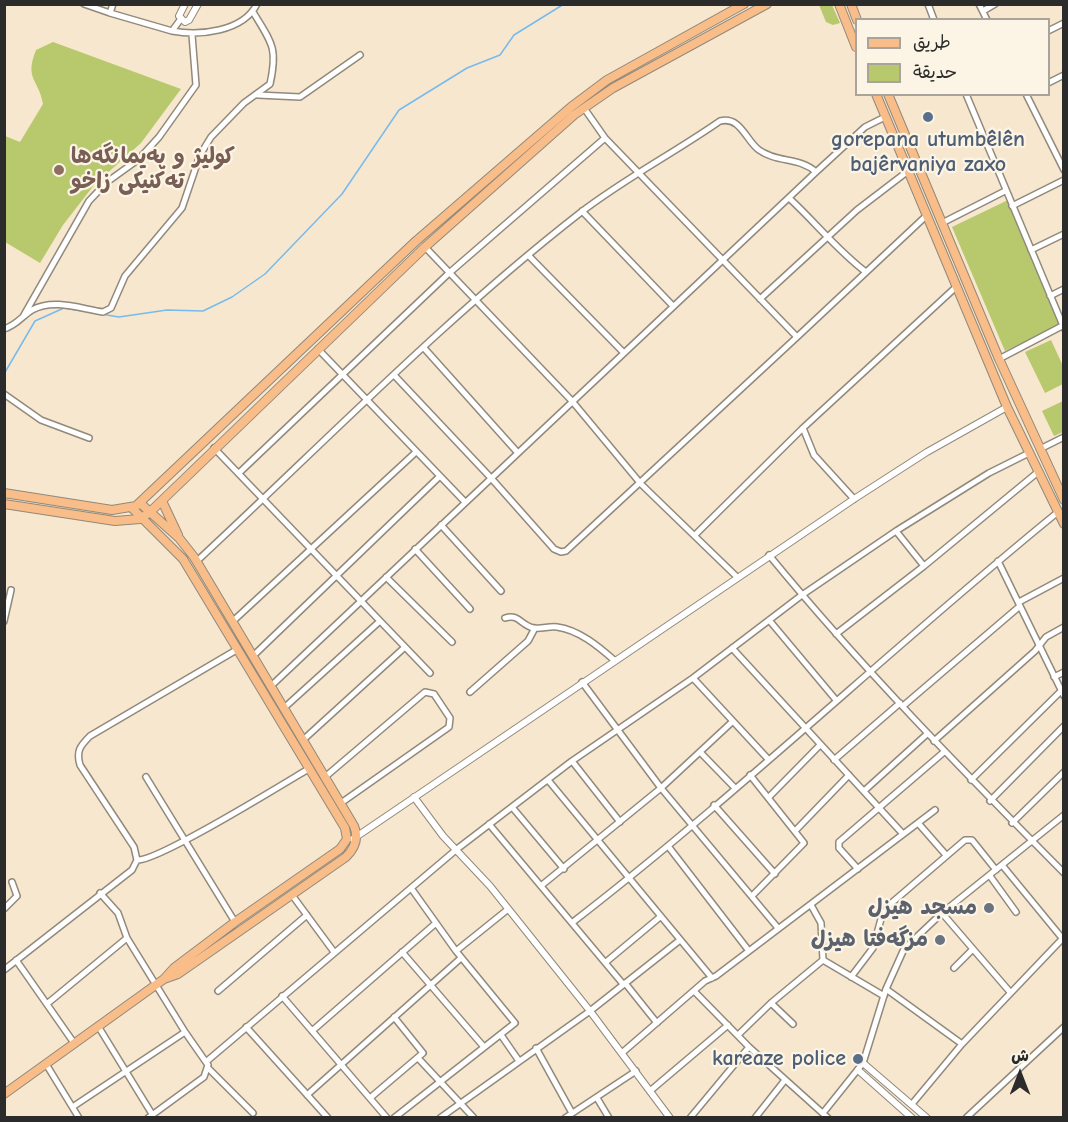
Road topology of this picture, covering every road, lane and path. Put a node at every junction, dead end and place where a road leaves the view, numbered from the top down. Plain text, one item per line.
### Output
1 (84, 4) edge
2 (113, 4) edge
3 (185, 4) edge
4 (198, 4) edge
5 (258, 4) edge
6 (744, 4) edge
7 (767, 4) edge
8 (839, 4) edge
9 (979, 4) edge
10 (995, 4) edge
11 (982, 11) junction
12 (253, 12) junction
13 (110, 13) junction
14 (986, 18) edge
15 (180, 20) junction
16 (1064, 23) edge
17 (1050, 29) edge
18 (172, 31) junction
19 (192, 35) junction
20 (855, 44) edge
21 (360, 55) dead end
22 (1064, 75) edge
23 (1050, 82) edge
24 (258, 95) junction
25 (877, 96) edge
26 (889, 96) edge
27 (966, 96) edge
28 (1027, 96) edge
29 (584, 108) junction
30 (885, 117) junction
31 (605, 138) junction
32 (1064, 170) edge
33 (908, 171) junction
34 (640, 172) junction
35 (816, 172) junction
36 (1064, 180) edge
37 (1005, 191) junction
38 (789, 198) junction
39 (1012, 206) junction
40 (582, 211) junction
41 (926, 216) junction
42 (942, 222) junction
43 (1064, 234) edge
44 (830, 237) junction
45 (425, 247) junction
46 (1031, 250) junction
47 (528, 255) junction
48 (723, 260) junction
49 (866, 272) junction
50 (448, 274) junction
51 (956, 287) junction
52 (1064, 290) edge
53 (1050, 296) junction
54 (760, 299) junction
55 (475, 301) junction
56 (673, 306) junction
57 (22, 319) junction
58 (1063, 327) edge
59 (4, 329) edge
60 (796, 337) junction
61 (424, 348) junction
62 (318, 349) junction
63 (624, 352) junction
64 (999, 359) junction
65 (342, 374) junction
66 (394, 375) junction
67 (4, 394) edge
68 (367, 401) junction
69 (572, 401) junction
70 (1007, 407) junction
71 (803, 428) junction
72 (1064, 437) edge
73 (89, 438) dead end
74 (214, 448) junction
75 (1040, 449) junction
76 (416, 452) junction
77 (518, 453) junction
78 (1029, 453) junction
79 (1038, 472) junction
80 (239, 473) junction
81 (440, 476) junction
82 (491, 477) junction
83 (641, 484) junction
84 (1056, 485) junction
85 (1047, 490) junction
86 (4, 493) edge
87 (854, 499) junction
88 (263, 500) junction
89 (1064, 500) edge
90 (162, 501) junction
91 (140, 502) junction
92 (465, 502) junction
93 (4, 504) edge
94 (132, 508) junction
95 (150, 512) junction
96 (1058, 512) junction
97 (140, 519) junction
98 (1064, 524) edge
99 (441, 525) junction
100 (896, 531) junction
101 (695, 535) junction
102 (179, 538) junction
103 (170, 544) junction
104 (310, 549) junction
105 (415, 549) junction
106 (769, 555) junction
107 (197, 561) junction
108 (998, 561) junction
109 (924, 566) junction
110 (336, 575) junction
111 (386, 577) junction
112 (737, 577) junction
113 (1064, 578) edge
114 (11, 590) dead end
115 (501, 591) dead end
116 (802, 595) junction
117 (360, 601) junction
118 (1019, 604) junction
119 (470, 609) dead end
120 (505, 618) dead end
121 (769, 620) junction
122 (4, 621) edge
123 (380, 621) junction
124 (232, 622) junction
125 (1064, 627) edge
126 (535, 628) junction
127 (836, 634) junction
128 (452, 642) dead end
129 (1039, 645) junction
130 (405, 647) junction
131 (732, 648) junction
132 (238, 650) junction
133 (253, 656) junction
134 (614, 660) junction
135 (869, 671) junction
136 (1064, 672) edge
137 (430, 673) dead end
138 (1054, 676) junction
139 (693, 678) junction
140 (582, 682) junction
141 (271, 686) junction
142 (471, 692) dead end
143 (1062, 694) edge
144 (836, 700) junction
145 (901, 704) junction
146 (284, 708) junction
147 (732, 722) junction
148 (1064, 726) edge
149 (803, 728) junction
150 (617, 730) junction
151 (927, 734) junction
152 (303, 740) junction
153 (934, 741) junction
154 (820, 745) junction
155 (699, 752) junction
156 (944, 752) junction
157 (768, 759) junction
158 (834, 760) junction
159 (572, 761) junction
160 (310, 768) junction
161 (1064, 772) edge
162 (750, 775) junction
163 (849, 775) junction
164 (146, 777) dead end
165 (325, 777) junction
166 (548, 780) junction
167 (971, 780) junction
168 (734, 787) junction
169 (661, 788) junction
170 (864, 791) junction
171 (414, 797) junction
172 (768, 797) junction
173 (990, 801) junction
174 (341, 803) junction
175 (714, 805) junction
176 (512, 807) junction
177 (880, 809) junction
178 (935, 810) dead end
179 (1064, 815) edge
180 (620, 822) junction
181 (918, 823) junction
182 (1012, 823) junction
183 (489, 824) junction
184 (693, 825) junction
185 (796, 830) junction
186 (903, 834) junction
187 (356, 838) junction
188 (347, 839) junction
189 (185, 840) junction
190 (599, 840) junction
191 (1031, 841) junction
192 (668, 846) junction
193 (457, 849) junction
194 (946, 855) junction
195 (136, 860) junction
196 (1002, 865) junction
197 (564, 869) junction
198 (858, 869) junction
199 (996, 870) junction
200 (1064, 873) edge
201 (775, 874) junction
202 (990, 876) junction
203 (630, 878) junction
204 (12, 882) dead end
205 (542, 885) junction
206 (411, 888) junction
207 (100, 893) junction
208 (292, 895) junction
209 (752, 896) junction
210 (811, 905) junction
211 (4, 909) edge
212 (507, 910) junction
213 (1016, 912) dead end
214 (942, 913) junction
215 (307, 915) junction
216 (660, 917) junction
217 (236, 922) junction
218 (573, 922) junction
219 (436, 923) junction
220 (778, 928) junction
221 (127, 938) junction
222 (680, 940) junction
223 (1062, 940) edge
224 (973, 949) junction
225 (456, 951) junction
226 (749, 951) junction
227 (334, 952) junction
228 (402, 952) junction
229 (461, 958) junction
230 (16, 960) junction
231 (823, 960) junction
232 (606, 962) junction
233 (954, 968) dead end
234 (4, 970) edge
235 (852, 977) junction
236 (712, 978) junction
237 (161, 982) junction
238 (624, 983) junction
239 (431, 984) junction
240 (886, 989) junction
241 (218, 991) dead end
242 (694, 991) junction
243 (1010, 992) junction
244 (282, 996) junction
245 (884, 996) junction
246 (48, 1003) junction
247 (771, 1003) junction
248 (590, 1011) junction
249 (394, 1017) junction
250 (657, 1023) junction
251 (793, 1024) dead end
252 (728, 1025) junction
253 (98, 1026) junction
254 (246, 1027) junction
255 (1064, 1028) edge
256 (312, 1031) junction
257 (184, 1032) junction
258 (501, 1035) junction
259 (738, 1035) junction
260 (74, 1043) junction
261 (962, 1044) junction
262 (484, 1047) junction
263 (749, 1047) junction
264 (536, 1048) junction
265 (623, 1052) junction
266 (418, 1058) junction
267 (207, 1061) junction
268 (519, 1061) junction
269 (863, 1063) junction
270 (46, 1064) junction
271 (340, 1065) junction
272 (209, 1069) junction
273 (858, 1070) junction
274 (126, 1071) junction
275 (636, 1071) junction
276 (785, 1080) junction
277 (440, 1081) junction
278 (650, 1091) junction
279 (4, 1094) edge
280 (307, 1095) junction
281 (370, 1098) junction
282 (597, 1098) junction
283 (461, 1103) junction
284 (912, 1104) junction
285 (74, 1106) junction
286 (254, 1113) dead end
287 (572, 1113) junction
288 (823, 1113) junction
289 (150, 1116) edge
290 (79, 1118) edge
291 (328, 1118) edge
292 (387, 1118) edge
293 (394, 1118) edge
294 (440, 1118) edge
295 (474, 1118) edge
296 (565, 1118) edge
297 (609, 1118) edge
298 (670, 1118) edge
299 (690, 1118) edge
300 (755, 1118) edge
301 (828, 1118) edge
302 (912, 1118) edge
303 (927, 1118) edge
304 (966, 1118) edge

1 - 13 street
2 - 13 street
3 - 15 street
4 - 15 street
5 - 12 street
6 - 91 main road
7 - 29 main road
8 - 20 main road
9 - 11 street
10 - 11 street
11 - 14 street
12 - 19 street
12 - 24 street
13 - 18 street
15 - 18 street
16 - 17 street
18 - 19 street
19 - 57 street
21 - 24 street
22 - 23 street
24 - 57 street
25 - 30 main road
26 - 42 main road
27 - 37 street
28 - 32 street
29 - 31 street
29 - 45 main road
30 - 33 main road
30 - 35 street
31 - 34 street
31 - 50 street
33 - 41 main road
33 - 44 street
34 - 35 street
34 - 40 street
34 - 48 street
35 - 38 street
36 - 39 street
37 - 39 street
37 - 42 street
38 - 44 street
38 - 48 street
39 - 46 street
40 - 47 street
40 - 56 street
41 - 49 street
41 - 51 main road
42 - 64 main road
43 - 46 street
44 - 49 street
44 - 54 street
45 - 50 street
45 - 62 main road
46 - 53 street
47 - 55 street
47 - 63 street
48 - 54 street
48 - 56 street
49 - 60 street
50 - 55 street
50 - 65 street
51 - 70 main road
51 - 71 street
52 - 53 street
53 - 58 street
54 - 60 street
55 - 61 street
55 - 69 street
56 - 63 street
57 - 59 street
58 - 64 street
60 - 83 street
61 - 66 street
61 - 77 street
62 - 65 street
62 - 74 main road
63 - 69 street
64 - 75 main road
65 - 68 street
65 - 80 street
66 - 68 street
66 - 82 street
67 - 73 street
68 - 76 street
68 - 88 street
69 - 77 street
69 - 83 street
70 - 78 main road
70 - 87 street
71 - 87 street
71 - 101 street
72 - 75 street
74 - 80 street
74 - 90 main road
75 - 84 main road
76 - 81 street
76 - 104 street
77 - 82 street
78 - 79 main road
78 - 100 street
79 - 85 main road
79 - 109 street
80 - 88 street
81 - 92 street
81 - 110 street
82 - 83 street
82 - 92 street
83 - 101 street
84 - 85 main road
84 - 89 main road
85 - 96 main road
86 - 94 main road
87 - 106 street
88 - 104 street
88 - 107 street
90 - 95 main road
90 - 102 main road
91 - 94 main road
91 - 95 main road
92 - 99 street
93 - 97 main road
94 - 97 main road
95 - 97 main road
95 - 102 main road
96 - 98 main road
96 - 108 street
97 - 103 main road
99 - 105 street
99 - 115 street
100 - 109 street
100 - 116 street
101 - 112 street
102 - 103 main road
102 - 107 main road
103 - 132 main road
104 - 110 street
104 - 124 street
105 - 111 street
105 - 119 street
106 - 112 street
106 - 116 street
107 - 124 main road
108 - 118 street
108 - 135 street
109 - 127 street
110 - 117 street
110 - 133 street
111 - 117 street
111 - 128 street
112 - 134 street
113 - 118 street
114 - 122 street
116 - 121 street
116 - 127 street
117 - 123 street
117 - 141 street
118 - 129 street
118 - 145 street
120 - 126 street
121 - 131 street
121 - 144 street
123 - 130 street
123 - 146 street
124 - 133 main road
125 - 129 street
126 - 134 street
126 - 142 street
127 - 135 street
129 - 138 street
129 - 153 street
130 - 137 street
130 - 152 street
131 - 139 street
131 - 149 street
132 - 160 main road
132 - 195 street
133 - 141 main road
134 - 140 street
135 - 144 street
135 - 145 street
136 - 138 street
138 - 143 street
139 - 147 street
139 - 150 street
140 - 150 street
140 - 171 street
141 - 146 main road
143 - 167 street
144 - 149 street
145 - 151 street
145 - 158 street
146 - 152 main road
147 - 155 street
147 - 157 street
148 - 173 street
149 - 154 street
149 - 157 street
150 - 159 street
150 - 169 street
151 - 153 street
151 - 170 street
152 - 165 main road
153 - 156 street
154 - 158 street
154 - 172 street
155 - 168 street
155 - 169 street
156 - 167 street
156 - 177 street
157 - 162 street
158 - 163 street
159 - 166 street
159 - 180 street
160 - 188 main road
160 - 189 street
161 - 182 street
162 - 168 street
162 - 172 street
163 - 170 street
163 - 185 street
164 - 189 street
165 - 174 main road
165 - 174 street
166 - 176 street
166 - 190 street
167 - 173 street
168 - 175 street
169 - 180 street
169 - 184 street
170 - 177 street
171 - 187 street
171 - 193 street
172 - 185 street
173 - 182 street
174 - 187 main road
175 - 184 street
175 - 201 street
176 - 183 street
176 - 197 street
177 - 186 street
177 - 198 street
178 - 181 street
179 - 191 street
180 - 190 street
181 - 186 street
181 - 194 street
182 - 191 street
183 - 193 street
183 - 205 street
184 - 192 street
184 - 209 street
185 - 201 street
186 - 198 street
187 - 188 street
187 - 208 main road
188 - 217 main road
189 - 195 street
189 - 217 street
190 - 197 street
190 - 203 street
191 - 196 street
191 - 200 street
192 - 203 street
192 - 226 street
193 - 206 street
193 - 212 street
194 - 199 street
194 - 235 street
195 - 207 street
196 - 199 street
196 - 223 street
197 - 205 street
198 - 210 street
199 - 202 street
201 - 209 street
202 - 213 street
202 - 214 street
203 - 216 street
203 - 218 street
204 - 211 street
205 - 218 street
206 - 219 street
206 - 227 street
207 - 221 street
207 - 230 street
208 - 215 street
208 - 237 main road
209 - 220 street
210 - 220 street
210 - 231 street
212 - 225 street
212 - 248 street
214 - 224 street
214 - 240 street
215 - 227 street
215 - 241 street
216 - 222 street
216 - 232 street
217 - 237 main road
218 - 232 street
219 - 225 street
219 - 228 street
220 - 226 street
221 - 237 street
221 - 246 street
222 - 236 street
222 - 238 street
223 - 243 street
224 - 233 street
224 - 243 street
225 - 229 street
226 - 236 street
227 - 244 street
228 - 239 street
228 - 256 street
229 - 239 street
229 - 258 street
230 - 234 street
230 - 246 street
231 - 235 street
231 - 247 street
232 - 238 street
235 - 245 street
236 - 242 street
237 - 253 main road
237 - 257 street
238 - 248 street
238 - 250 street
239 - 249 street
239 - 262 street
240 - 245 street
240 - 261 street
242 - 250 street
242 - 252 street
243 - 261 street
244 - 254 street
244 - 256 street
245 - 269 street
246 - 260 street
247 - 251 street
247 - 259 street
248 - 264 street
248 - 265 street
249 - 266 street
249 - 271 street
250 - 265 street
252 - 259 street
252 - 278 street
253 - 260 main road
253 - 274 street
254 - 267 street
254 - 280 street
255 - 304 street
256 - 271 street
257 - 267 street
257 - 274 street
258 - 262 street
258 - 268 street
259 - 263 street
260 - 270 main road
261 - 284 street
262 - 277 street
263 - 276 street
263 - 299 street
264 - 268 street
264 - 287 street
265 - 275 street
266 - 277 street
266 - 281 street
267 - 272 street
268 - 283 street
269 - 273 street
269 - 284 street
270 - 279 main road
270 - 285 street
271 - 280 street
271 - 281 street
272 - 286 street
272 - 289 street
273 - 288 street
273 - 302 street
274 - 285 street
274 - 289 street
275 - 278 street
275 - 282 street
276 - 288 street
276 - 300 street
277 - 283 street
277 - 293 street
278 - 298 street
280 - 291 street
281 - 292 street
282 - 287 street
282 - 297 street
283 - 294 street
283 - 295 street
284 - 303 street
285 - 290 street
287 - 296 street
288 - 301 street

